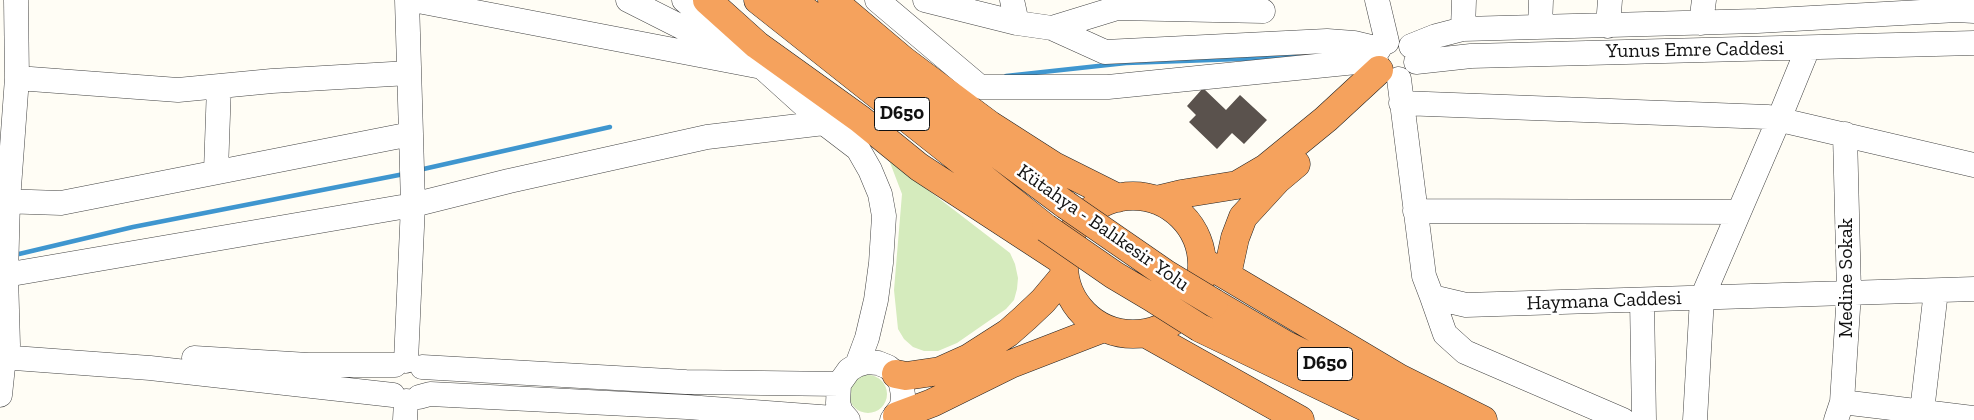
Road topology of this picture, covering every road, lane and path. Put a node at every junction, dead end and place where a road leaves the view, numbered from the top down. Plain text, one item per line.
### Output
1 (16, 0) edge
2 (407, 0) edge
3 (413, 0) edge
4 (628, 0) edge
5 (684, 0) edge
6 (707, 0) edge
7 (758, 0) edge
8 (791, 0) edge
9 (832, 0) edge
10 (877, 0) edge
11 (925, 0) edge
12 (1012, 0) edge
13 (1377, 0) edge
14 (1464, 0) edge
15 (1541, 0) edge
16 (1610, 0) edge
17 (1264, 5) edge
18 (1963, 7) edge
19 (1702, 12) edge
20 (1017, 23) junction
21 (1608, 26) junction
22 (1540, 27) junction
23 (1052, 28) junction
24 (1463, 29) junction
25 (1967, 43) edge
26 (1262, 44) junction
27 (1808, 48) junction
28 (1105, 52) junction
29 (1413, 54) junction
30 (762, 67) junction
31 (1388, 69) junction
32 (409, 73) junction
33 (17, 78) junction
34 (219, 86) junction
35 (1108, 87) junction
36 (1779, 119) junction
37 (824, 122) junction
38 (411, 134) junction
39 (1845, 134) junction
40 (1974, 165) edge
41 (216, 171) junction
42 (1118, 198) junction
43 (1156, 200) junction
44 (4, 201) edge
45 (412, 205) junction
46 (1415, 212) junction
47 (1739, 212) junction
48 (1202, 262) junction
49 (1064, 268) junction
50 (1227, 275) junction
51 (3, 276) edge
52 (1974, 290) edge
53 (1936, 291) junction
54 (1849, 293) junction
55 (1432, 296) junction
56 (1702, 298) junction
57 (876, 300) junction
58 (1642, 300) junction
59 (1104, 328) junction
60 (1145, 333) junction
61 (3, 351) edge
62 (408, 364) junction
63 (857, 365) junction
64 (892, 371) junction
65 (839, 384) junction
66 (0, 395) edge
67 (406, 403) edge
68 (1839, 411) edge
69 (1922, 411) junction
70 (686, 414) edge
71 (1974, 418) edge
72 (895, 419) edge
73 (848, 420) edge
74 (1300, 420) edge
75 (1392, 420) edge
76 (1438, 420) edge
77 (1483, 420) edge
78 (1623, 420) edge
79 (1644, 420) edge
80 (1695, 420) edge

1 - 33 street
2 - 32 street
3 - 30 street
4 - 30 street
5 - 30 street
6 - 49 highway
7 - 75 highway, Kütahya - Balıkesir Yolu / D650, bridge
8 - 76 highway, Kütahya - Balıkesir Yolu / D650, bridge
9 - 42 highway
10 - 35 street
11 - 20 street
12 - 20 street
13 - 31 street
14 - 24 street
15 - 22 street
16 - 21 street
17 - 23 street
17 - 26 street
18 - 19 street
18 - 25 street
19 - 21 street
20 - 23 street
21 - 22 street
22 - 24 street
23 - 28 street
24 - 29 street
25 - 27 street, Yunus Emre Caddesi
26 - 28 street
26 - 31 street
27 - 29 street, Yunus Emre Caddesi
27 - 36 street
28 - 35 street
29 - 31 street
29 - 31 street, Yunus Emre Caddesi
30 - 37 street
31 - 35 street
31 - 36 street
31 - 43 highway
31 - 46 street
31 - 50 highway
32 - 34 street
32 - 38 street
33 - 34 street
33 - 44 street
34 - 41 street
36 - 39 street
36 - 47 street
37 - 45 street
37 - 57 street
38 - 41 street
38 - 45 street
39 - 40 street
39 - 54 street, Medine Sokak
41 - 44 street
42 - 43 highway
42 - 49 highway
43 - 48 highway
44 - 51 street
45 - 51 street
45 - 62 street
46 - 47 street
46 - 55 street
47 - 56 street
48 - 50 highway
48 - 60 highway
49 - 59 highway
49 - 64 highway
50 - 77 highway
51 - 61 street
52 - 53 street, Haymana Caddesi
53 - 54 street, Haymana Caddesi
53 - 69 street
54 - 56 street, Haymana Caddesi
54 - 68 street, Medine Sokak
55 - 58 street, Haymana Caddesi
55 - 78 street
56 - 58 street, Haymana Caddesi
56 - 80 street
57 - 63 street
57 - 64 street
58 - 79 street
59 - 60 highway
59 - 72 highway
60 - 74 highway
61 - 62 street
61 - 66 street
61 - 67 street
62 - 65 street
62 - 67 street
62 - 67 street
63 - 64 street
63 - 65 street
64 - 72 street
65 - 73 street
67 - 70 street
68 - 69 street
69 - 71 street
70 - 73 street

